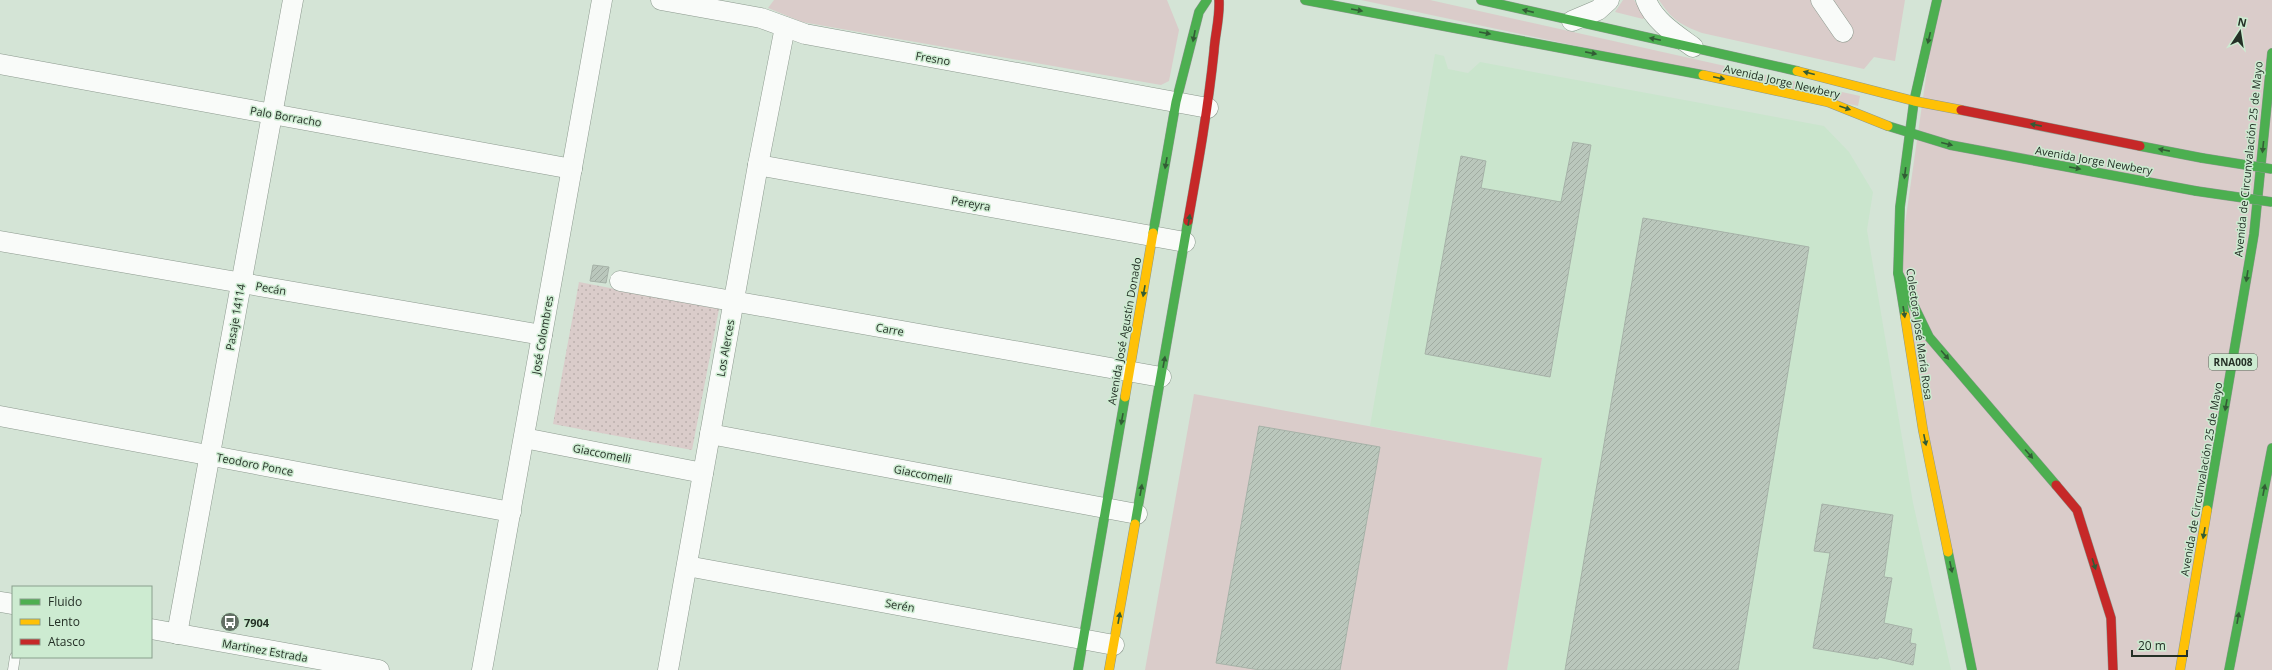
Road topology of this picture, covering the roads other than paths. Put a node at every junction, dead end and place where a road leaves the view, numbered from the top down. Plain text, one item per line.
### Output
1 (294, 0) edge
2 (602, 0) edge
3 (660, 0) edge
4 (1206, 0) edge
5 (1219, 0) edge
6 (1305, 0) edge
7 (1481, 0) edge
8 (1609, 0) edge
9 (1646, 0) edge
10 (1821, 0) edge
11 (1937, 0) edge
12 (1572, 21) junction
13 (785, 27) junction
14 (1843, 32) dead end
15 (1693, 47) junction
16 (2272, 53) edge
17 (0, 64) edge
18 (1914, 101) junction
19 (1176, 102) junction
20 (1208, 108) junction
21 (273, 114) junction
22 (1910, 134) junction
23 (758, 165) junction
24 (572, 169) junction
25 (2272, 169) edge
26 (2272, 202) edge
27 (1153, 236) junction
28 (0, 241) edge
29 (1185, 242) junction
30 (1898, 273) junction
31 (620, 281) dead end
32 (242, 283) junction
33 (734, 301) junction
34 (542, 335) junction
35 (1130, 371) junction
36 (1161, 377) junction
37 (0, 416) edge
38 (710, 434) junction
39 (524, 438) junction
40 (2272, 448) edge
41 (210, 456) junction
42 (703, 473) junction
43 (1106, 509) junction
44 (511, 512) junction
45 (1137, 514) junction
46 (687, 566) junction
47 (0, 602) edge
48 (12, 604) edge
49 (152, 629) edge
50 (177, 634) junction
51 (1084, 639) junction
52 (1114, 645) junction
53 (15, 658) edge
54 (13, 670) edge
55 (379, 670) edge
56 (482, 670) edge
57 (668, 670) edge
58 (1078, 670) edge
59 (1109, 670) edge
60 (1972, 670) edge
61 (2113, 670) edge
62 (2180, 670) edge
63 (2229, 670) edge

1 - 21 street, Pasaje 14114
2 - 24 street, José Colombres
3 - 13 street, Fresno
4 -> 19 main road, Avenida José Agustín Donado
5 - 20 main road
6 -> 22 main road, Avenida Jorge Newbery
12 -> 7 main road, Avenida Jorge Newbery
8 - 12 street
9 - 15 street
10 - 14 street
11 -> 18 main road, Colectora José María Rosa
15 -> 12 main road, Avenida Jorge Newbery
13 - 19 street, Fresno
13 - 23 street, Los Alerces
18 -> 15 main road, Avenida Jorge Newbery
16 -> 62 main road, Avenida de Circunvalación 25 de Mayo / RNA008
17 - 21 street, Palo Borracho
18 - 22 main road, Colectora José María Rosa
25 -> 18 main road, Avenida Jorge Newbery, bridge
19 - 20 street, Fresno
19 -> 27 main road, Avenida José Agustín Donado
29 -> 20 main road
21 - 24 street, Palo Borracho
21 - 32 street, Pasaje 14114
22 -> 26 main road, Avenida Jorge Newbery, bridge
22 -> 30 main road, Colectora José María Rosa
23 - 27 street, Pereyra
23 - 33 street, Los Alerces
24 - 34 street, José Colombres
27 - 29 street, Pereyra
27 -> 35 main road, Avenida José Agustín Donado
28 - 32 street, Pecán
36 -> 29 main road
30 -> 60 main road, Colectora José María Rosa
30 -> 61 main road
31 - 33 street, Carre
32 - 34 street, Pecán
32 - 41 street, Pasaje 14114
33 - 35 street, Carre
33 - 38 street, Los Alerces
34 - 39 street, José Colombres
35 - 36 street, Carre
35 -> 43 main road, Avenida José Agustín Donado
45 -> 36 main road
37 - 41 street, Teodoro Ponce
38 - 42 street, Los Alerces
38 - 43 street, Giaccomelli
39 - 42 street, Giaccomelli
39 - 44 street, José Colombres
63 -> 40 main road
41 - 44 street, Teodoro Ponce
41 - 50 street, Pasaje 14114
42 - 46 street, Los Alerces
43 - 45 street, Giaccomelli
43 - 51 main road, Avenida José Agustín Donado
44 - 56 street, José Colombres
52 -> 45 main road
46 - 51 street, Serén
46 - 57 street, Los Alerces
47 - 48 street
49 - 50 street, Martinez Estrada
50 - 55 street, Martinez Estrada
51 - 52 street, Serén
51 - 58 main road, Avenida José Agustín Donado
52 - 59 main road
53 - 54 lane

